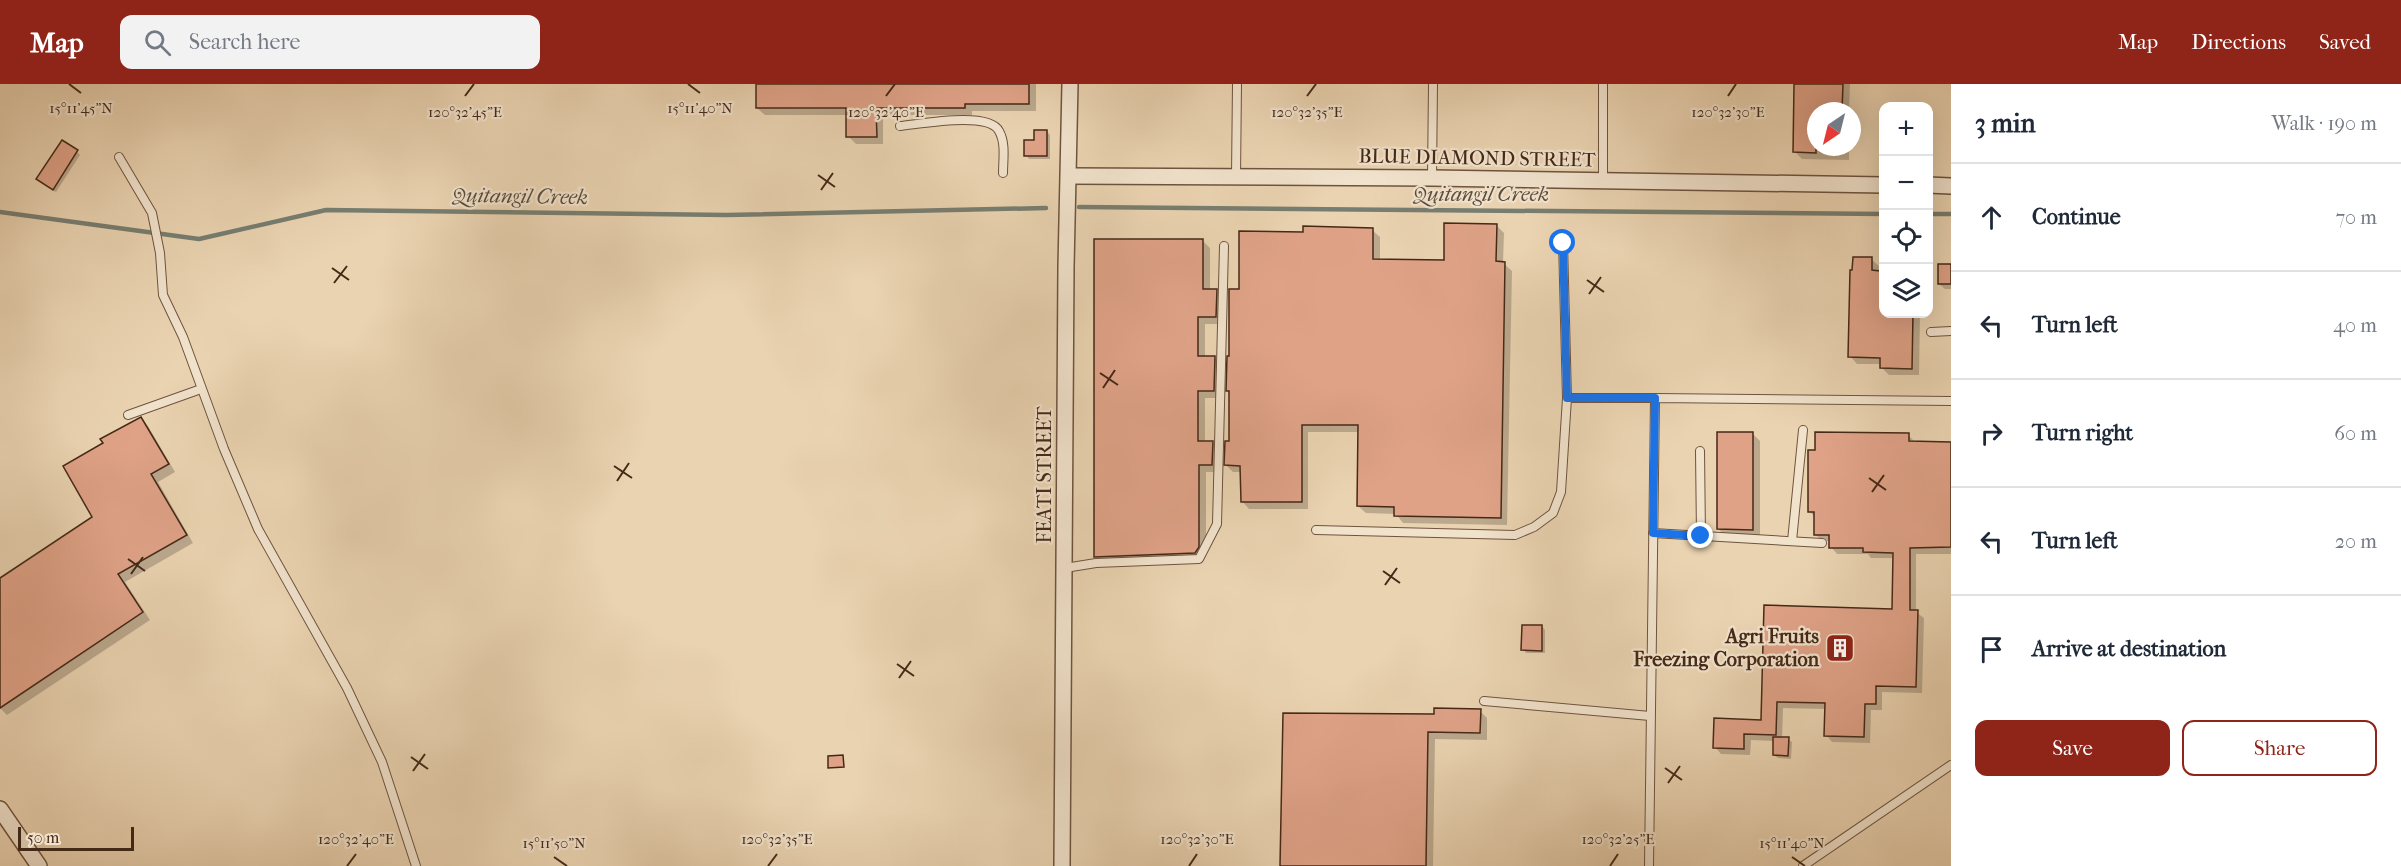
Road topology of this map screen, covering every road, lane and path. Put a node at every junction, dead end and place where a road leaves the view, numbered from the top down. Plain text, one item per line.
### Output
1 (1070, 84) edge
2 (1237, 84) edge
3 (1433, 84) edge
4 (1603, 84) edge
5 (900, 126) dead end
6 (119, 157) dead end
7 (1003, 173) dead end
8 (1069, 176) junction
9 (1236, 176) junction
10 (1432, 178) junction
11 (1603, 181) junction
12 (1879, 185) edge
13 (1933, 185) edge
14 (1951, 186) edge
15 (1563, 243) dead end
16 (1224, 246) dead end
17 (1951, 331) edge
18 (1931, 332) dead end
19 (201, 389) junction
20 (1567, 398) junction
21 (1655, 398) junction
22 (1951, 401) edge
23 (128, 415) dead end
24 (1803, 430) dead end
25 (1700, 451) dead end
26 (1316, 530) dead end
27 (1653, 533) junction
28 (1701, 536) junction
29 (1792, 541) junction
30 (1822, 543) dead end
31 (1065, 568) junction
32 (1484, 701) dead end
33 (1650, 716) junction
34 (1951, 765) edge
35 (0, 809) edge
36 (39, 866) edge
37 (416, 866) edge
38 (1062, 866) edge
39 (1649, 866) edge
40 (1803, 866) edge

1 - 8 street, FEATI STREET
2 - 9 lane
3 - 10 lane
4 - 11 lane
5 - 7 lane
6 - 19 lane
8 - 9 street, BLUE DIAMOND STREET
8 - 31 street, FEATI STREET
9 - 10 street, BLUE DIAMOND STREET
10 - 11 street, BLUE DIAMOND STREET
11 - 12 street, BLUE DIAMOND STREET
13 - 14 street
15 - 20 lane
16 - 31 lane
17 - 18 lane
19 - 23 lane
19 - 37 lane
20 - 21 lane
20 - 26 lane
21 - 22 lane
21 - 27 lane
24 - 29 lane
25 - 28 lane
27 - 28 lane
27 - 33 lane
28 - 29 lane
29 - 30 lane
31 - 38 street, FEATI STREET
32 - 33 lane
33 - 39 lane
34 - 40 lane
35 - 36 street

